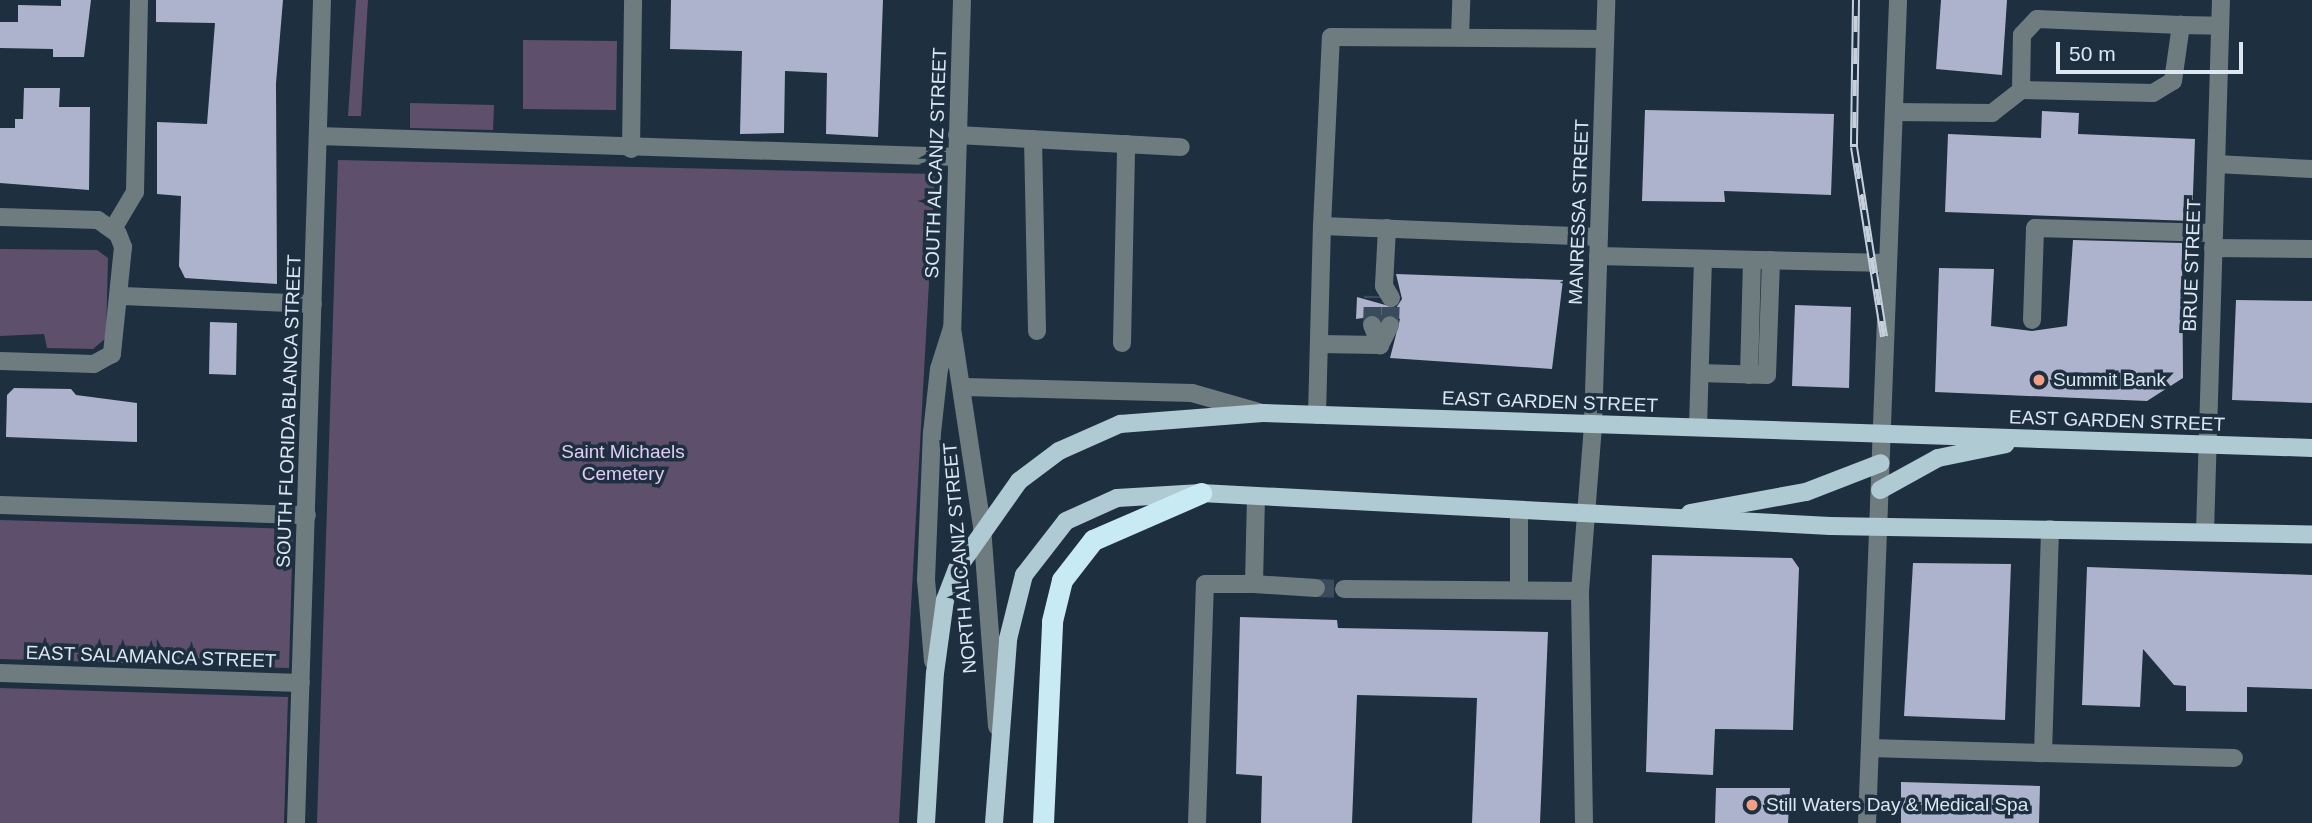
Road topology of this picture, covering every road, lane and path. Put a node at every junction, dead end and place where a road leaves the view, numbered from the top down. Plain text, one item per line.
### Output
1 (139, 0) edge
2 (323, 0) edge
3 (633, 0) edge
4 (962, 0) edge
5 (1461, 0) edge
6 (1606, 0) edge
7 (1898, 0) edge
8 (2221, 0) edge
9 (2181, 25) junction
10 (2220, 26) junction
11 (1460, 37) junction
12 (1605, 39) junction
13 (2021, 90) junction
14 (1894, 112) junction
15 (957, 135) junction
16 (318, 136) junction
17 (1033, 139) junction
18 (1126, 144) junction
19 (1181, 147) dead end
20 (631, 149) junction
21 (957, 157) junction
22 (2216, 164) junction
23 (2312, 169) edge
24 (0, 217) edge
25 (1322, 226) junction
26 (113, 229) junction
27 (1387, 229) junction
28 (1599, 237) junction
29 (2214, 240) junction
30 (2312, 249) edge
31 (1598, 256) junction
32 (1703, 259) junction
33 (1752, 260) junction
34 (1771, 260) junction
35 (1888, 263) junction
36 (1383, 293) tunnel mouth
37 (122, 296) junction
38 (313, 304) junction
39 (2032, 320) dead end
40 (1381, 325) tunnel mouth
41 (952, 328) junction
42 (1037, 331) dead end
43 (1122, 343) dead end
44 (1319, 344) junction
45 (0, 361) edge
46 (1700, 373) junction
47 (1749, 375) junction
48 (965, 387) junction
49 (1263, 413) junction
50 (1317, 415) junction
51 (1593, 425) junction
52 (1698, 427) junction
53 (1882, 430) junction
54 (2026, 439) junction
55 (2207, 445) junction
56 (2312, 448) edge
57 (1881, 463) junction
58 (1881, 490) junction
59 (1201, 493) junction
60 (1256, 497) junction
61 (0, 505) edge
62 (1519, 513) junction
63 (307, 515) junction
64 (1586, 516) junction
65 (1659, 519) junction
66 (1879, 525) junction
67 (982, 527) junction
68 (2050, 529) junction
69 (2204, 532) junction
70 (2312, 534) edge
71 (1254, 584) junction
72 (1316, 588) tunnel mouth
73 (1344, 589) tunnel mouth
74 (1519, 590) junction
75 (1580, 591) junction
76 (0, 673) edge
77 (934, 673) junction
78 (301, 683) junction
79 (999, 740) junction
80 (1870, 748) junction
81 (2043, 753) junction
82 (2234, 758) dead end
83 (296, 823) edge
84 (926, 823) edge
85 (994, 823) edge
86 (1043, 823) edge
87 (1197, 823) edge
88 (1584, 823) edge
89 (1867, 823) edge

1 - 26 street
2 - 16 street, SOUTH FLORIDA BLANCA STREET
3 - 20 street
4 - 15 street, SOUTH ALCANIZ STREET
5 - 11 street
6 - 12 street, MANRESSA STREET
7 - 14 street
8 - 10 street, BRUE STREET
9 - 10 street
9 - 13 street
9 - 13 street
10 - 22 street, BRUE STREET
11 - 12 street
11 - 25 street
12 - 28 street, MANRESSA STREET
13 - 14 street
14 - 35 street
15 - 17 street
15 - 21 street, SOUTH ALCANIZ STREET
16 - 20 street
16 - 38 street, SOUTH FLORIDA BLANCA STREET
17 - 18 street
17 - 42 street
18 - 19 street
18 - 43 street
20 - 21 street
21 - 41 street, SOUTH ALCANIZ STREET
22 - 23 street
22 - 29 street, BRUE STREET
24 - 26 street
25 - 27 street
25 - 44 street
26 - 37 street
27 - 28 street
27 - 36 street
28 - 31 street, MANRESSA STREET
29 - 30 street
29 - 39 street
29 - 55 street, BRUE STREET
31 - 32 street
31 - 51 street, MANRESSA STREET
32 - 33 street
32 - 46 street
33 - 34 street
33 - 47 street
34 - 35 street
34 - 47 street
35 - 53 street
37 - 38 street
37 - 45 street
38 - 63 street, SOUTH FLORIDA BLANCA STREET
40 - 44 street
41 - 48 street, NORTH ALCANIZ STREET
41 - 77 street, NORTH ALCANIZ STREET
44 - 50 street
46 - 47 street
46 - 52 street
48 - 49 street
48 - 67 street, NORTH ALCANIZ STREET
49 - 50 main road, EAST GARDEN STREET
49 - 67 main road, EAST GARDEN STREET
50 - 51 main road, EAST GARDEN STREET
51 - 52 main road, EAST GARDEN STREET
51 - 64 street, MANRESSA STREET
52 - 53 main road, EAST GARDEN STREET
53 - 54 main road, EAST GARDEN STREET
53 - 57 street
54 - 55 main road, EAST GARDEN STREET
54 - 58 main road
55 - 56 main road, EAST GARDEN STREET
55 - 69 street, BRUE STREET
57 - 58 street
57 - 65 main road
58 - 66 street
59 - 60 main road
59 - 79 main road
59 - 86 highway
60 - 62 main road
60 - 71 street
61 - 63 street
62 - 64 main road
62 - 74 street
63 - 78 street, SOUTH FLORIDA BLANCA STREET
64 - 65 main road
64 - 75 street, MANRESSA STREET
65 - 66 main road
66 - 68 main road
66 - 80 street
67 - 77 main road, EAST GARDEN STREET
67 - 79 street, NORTH ALCANIZ STREET
68 - 69 main road
68 - 81 street
69 - 70 main road
71 - 72 street
71 - 87 street
73 - 74 street
74 - 75 street
75 - 88 street, MANRESSA STREET
76 - 78 street, EAST SALAMANCA STREET
77 - 84 main road, NORTH ALCANIZ STREET
78 - 83 street, SOUTH FLORIDA BLANCA STREET
79 - 85 main road, NORTH ALCANIZ STREET
80 - 81 street
80 - 89 street
81 - 82 street

